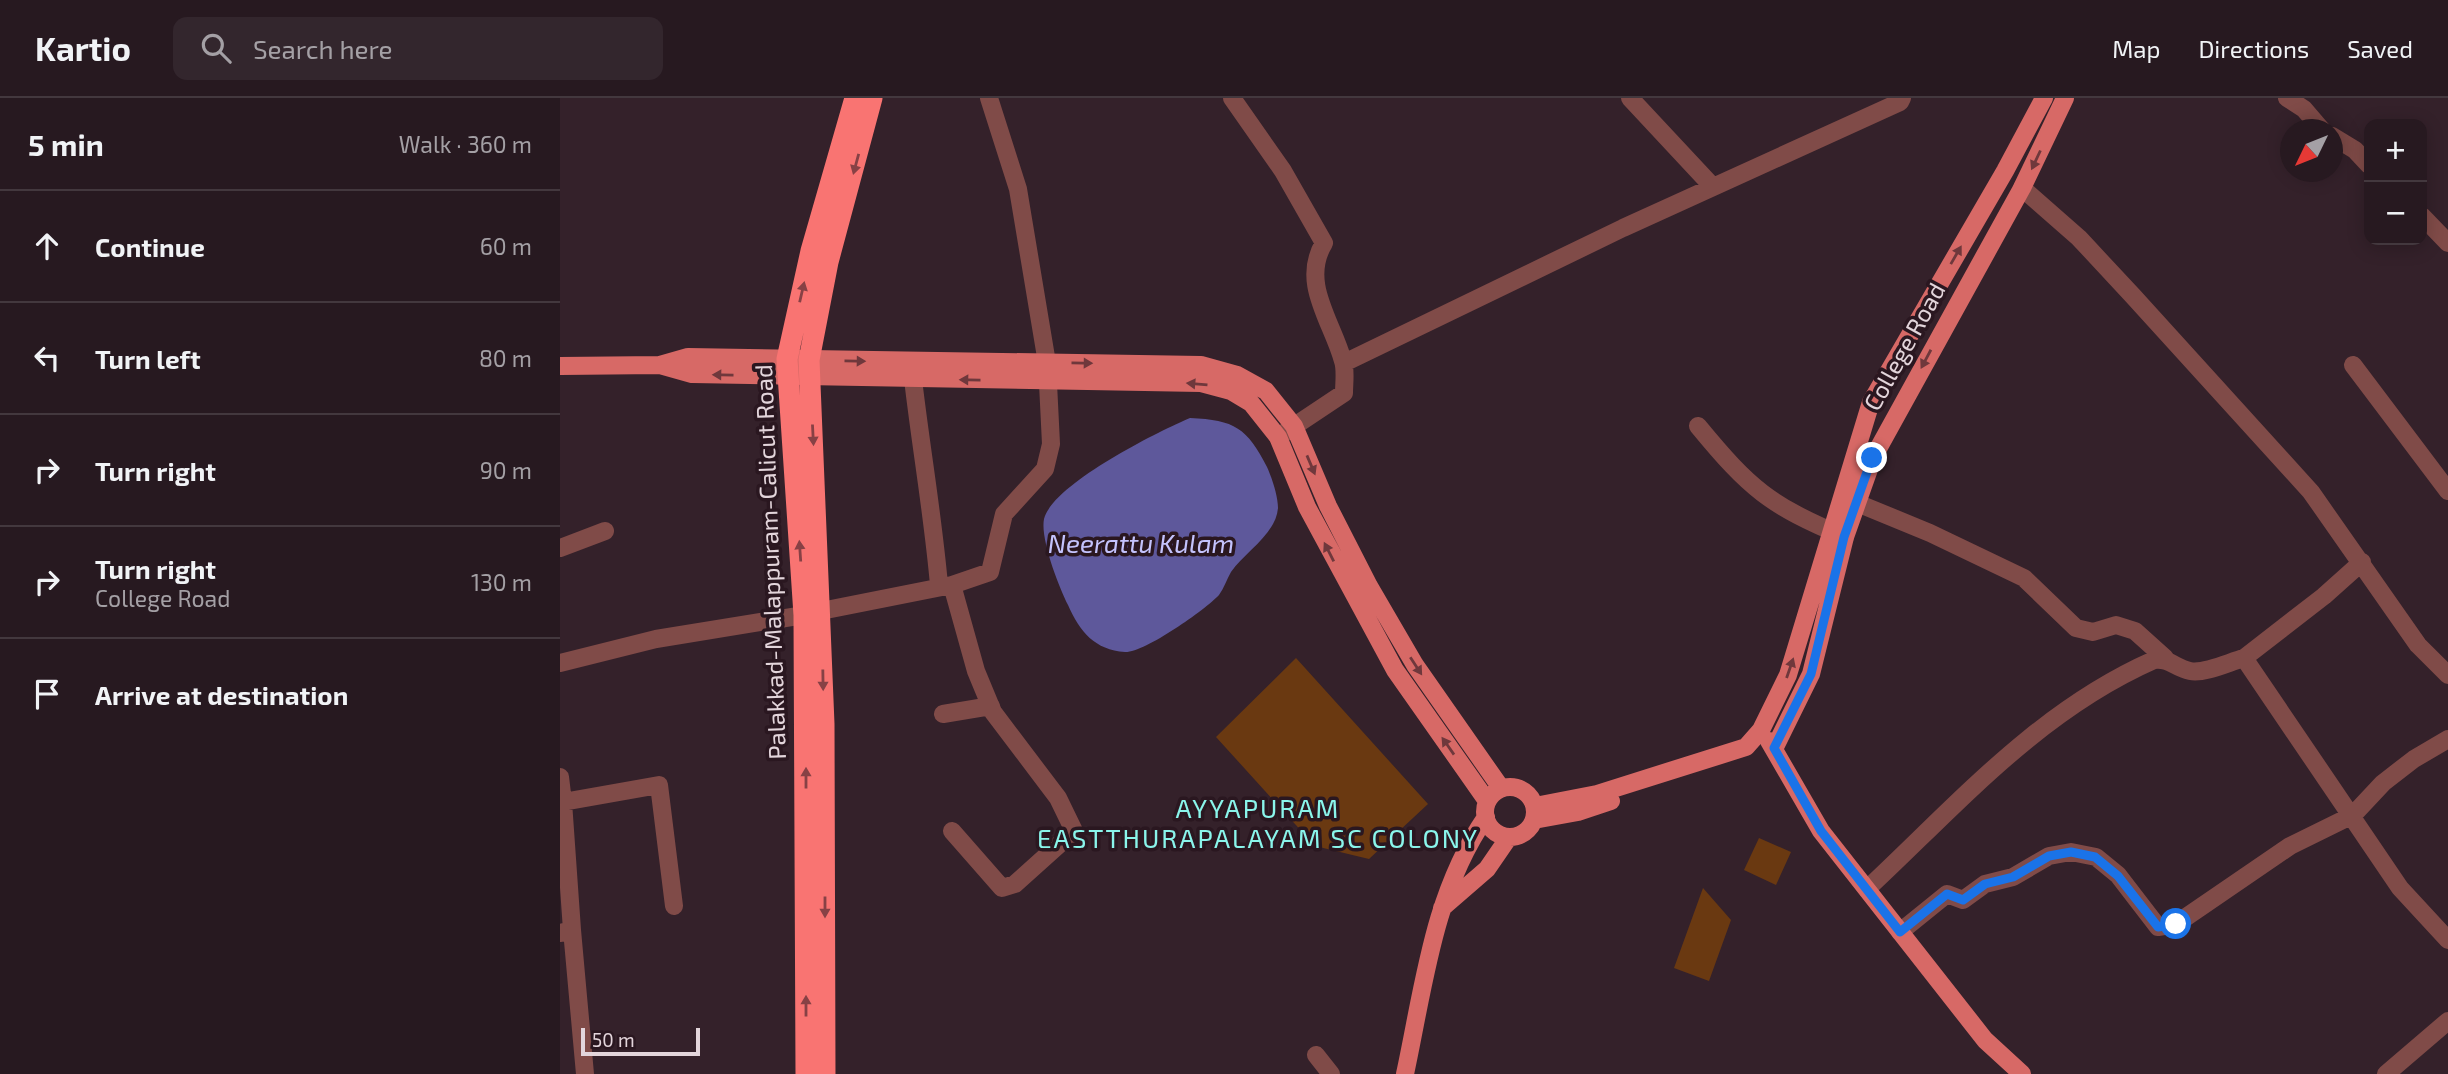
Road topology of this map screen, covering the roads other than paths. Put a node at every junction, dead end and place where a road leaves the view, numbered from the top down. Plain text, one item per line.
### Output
1 (855, 98) edge
2 (873, 98) edge
3 (989, 98) edge
4 (1233, 98) edge
5 (1630, 98) edge
6 (1902, 98) edge
7 (2044, 98) edge
8 (2064, 98) edge
9 (2287, 98) edge
10 (2313, 119) edge
11 (2343, 142) edge
12 (2364, 160) edge
13 (1713, 187) junction
14 (2022, 188) junction
15 (2427, 221) edge
16 (2448, 243) edge
17 (1048, 363) junction
18 (1344, 363) junction
19 (2353, 365) dead end
20 (560, 366) edge
21 (788, 368) junction
22 (810, 369) junction
23 (913, 379) junction
24 (1048, 382) junction
25 (1294, 426) junction
26 (1699, 426) dead end
27 (1278, 437) junction
28 (2448, 491) edge
29 (1857, 503) junction
30 (605, 531) dead end
31 (1839, 535) junction
32 (560, 548) edge
33 (2362, 562) junction
34 (945, 585) junction
35 (813, 613) junction
36 (2165, 658) junction
37 (2244, 658) junction
38 (560, 663) edge
39 (2448, 676) edge
40 (991, 706) junction
41 (943, 714) dead end
42 (1762, 730) junction
43 (2448, 739) edge
44 (1774, 748) junction
45 (560, 777) edge
46 (1501, 788) junction
47 (561, 802) edge
48 (1486, 809) junction
49 (1534, 813) junction
50 (2353, 815) junction
51 (952, 831) dead end
52 (1509, 837) junction
53 (1867, 889) junction
54 (674, 906) dead end
55 (1442, 908) junction
56 (566, 931) edge
57 (1900, 932) junction
58 (2448, 940) edge
59 (2448, 1021) edge
60 (1316, 1055) dead end
61 (586, 1074) edge
62 (806, 1074) edge
63 (825, 1074) edge
64 (1331, 1074) edge
65 (1405, 1074) edge
66 (2022, 1074) edge
67 (2386, 1074) edge

21 -> 1 highway, Palakkad-Malappuram-Calicut Road
2 -> 22 highway, Palakkad-Malappuram-Calicut Road
3 - 17 street
4 - 18 street
5 - 13 street
6 - 13 street
31 -> 7 main road, College Road
8 -> 14 main road, College Road
9 - 10 street
11 - 12 street
13 - 18 street
14 -> 29 main road, College Road
14 - 33 street
15 - 16 street
22 -> 17 main road
17 - 24 street
17 -> 25 main road
18 - 25 street
19 - 28 street
20 - 21 main road
21 - 22 main road
35 -> 21 highway, Palakkad-Malappuram-Calicut Road
22 - 23 main road
22 -> 35 highway, Palakkad-Malappuram-Calicut Road
24 -> 23 main road
23 - 34 street
27 -> 24 main road
24 - 34 street
25 - 27 street
25 -> 46 main road
26 - 31 street
48 -> 27 main road
29 - 31 main road, College Road
29 - 36 street
30 - 32 street
42 -> 31 main road, College Road
31 - 44 main road, College Road
33 - 37 street
33 - 39 street
34 - 35 street
34 - 40 street
35 - 38 street
62 -> 35 highway, Palakkad-Malappuram-Calicut Road
35 -> 63 highway, Palakkad-Malappuram-Calicut Road
36 - 37 street
36 - 53 street
37 - 50 street
40 - 41 street
40 - 51 street
42 - 44 main road
42 - 49 main road
43 - 50 street
44 - 49 main road
44 - 53 main road
45 - 47 street
46 - 48 main road
46 - 49 main road
47 - 54 street
47 - 56 street
48 - 52 main road
48 - 55 main road
49 - 52 main road
50 - 57 street
50 - 58 street
52 - 55 main road
53 - 57 main road
55 - 65 main road
56 - 61 street
57 - 66 main road
59 - 67 street
60 - 64 street

